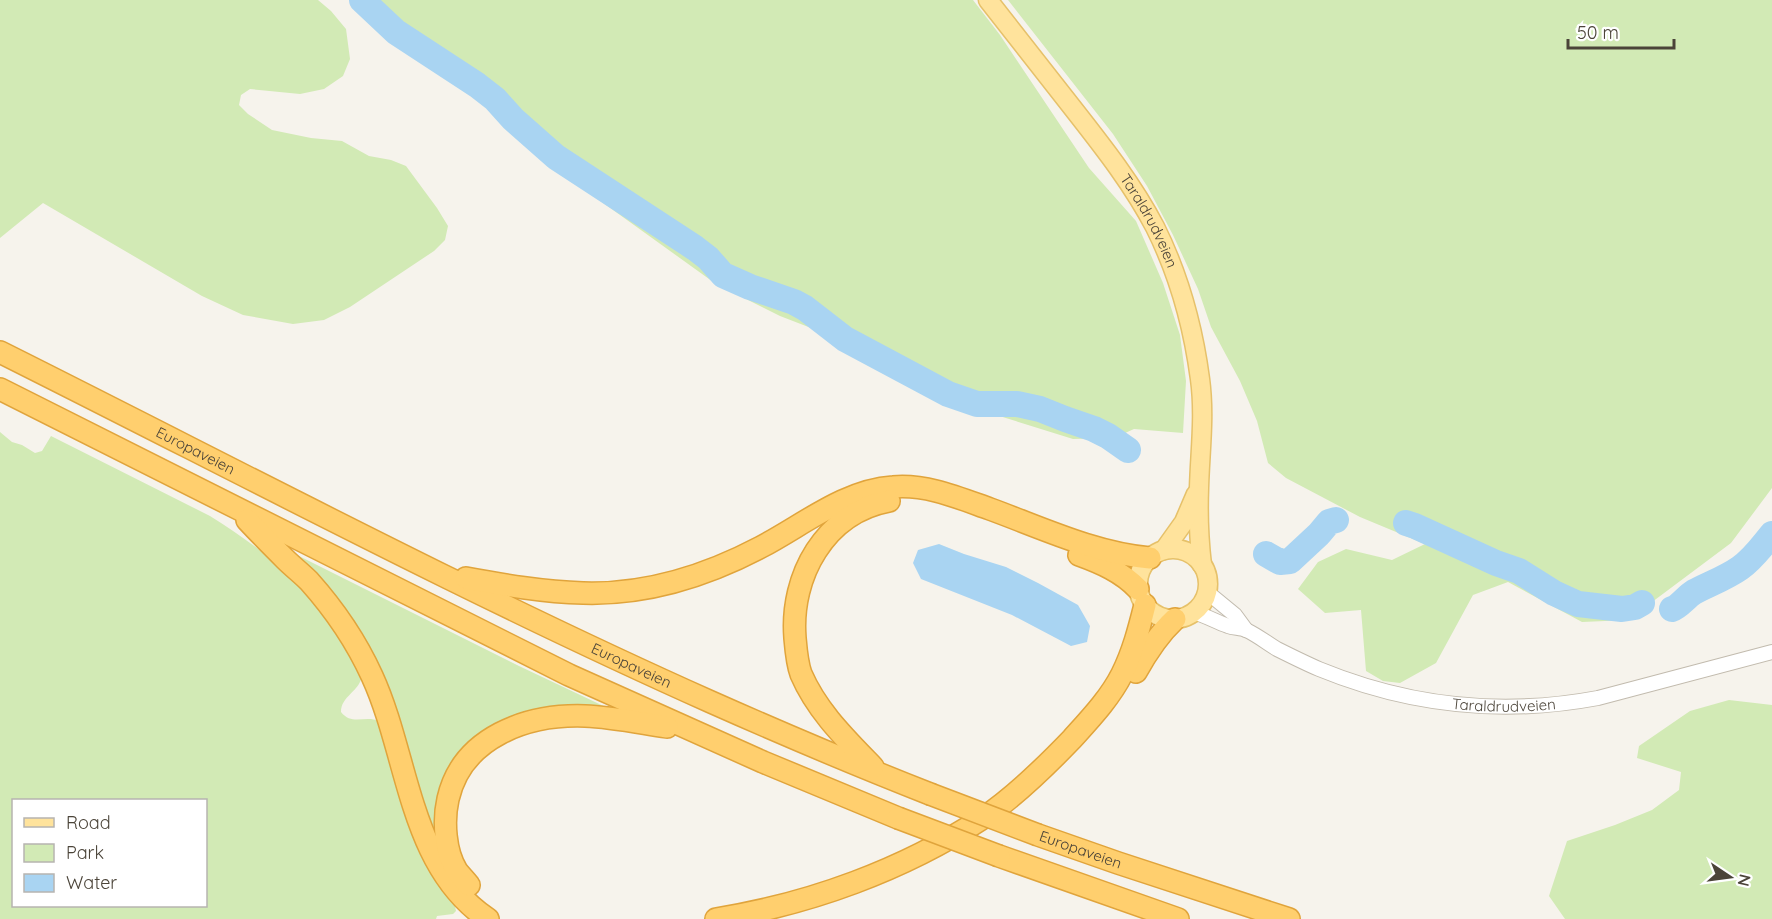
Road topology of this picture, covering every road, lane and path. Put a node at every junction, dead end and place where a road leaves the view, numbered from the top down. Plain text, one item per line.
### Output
1 (988, 0) edge
2 (0, 352) edge
3 (0, 389) edge
4 (1199, 486) junction
5 (234, 507) junction
6 (1157, 554) junction
7 (1202, 565) junction
8 (441, 574) junction
9 (1207, 592) junction
10 (1142, 597) junction
11 (1185, 615) junction
12 (1246, 630) junction
13 (1772, 652) edge
14 (693, 731) junction
15 (880, 774) junction
16 (488, 919) edge
17 (501, 919) edge
18 (716, 919) edge
19 (750, 919) edge
20 (1178, 919) edge
21 (1289, 919) edge

1 - 4 main road, Taraldrudveien
2 - 8 highway, Europaveien
3 - 5 highway
4 - 6 main road, Taraldrudveien
4 - 7 main road, Taraldrudveien
5 - 14 highway
5 - 16 highway
6 - 7 main road
6 - 8 highway
6 - 10 main road
7 - 9 main road
8 - 15 highway, Europaveien
9 - 11 main road
9 - 12 street, Taraldrudveien
10 - 11 main road
10 - 15 highway
10 - 18 highway
11 - 12 street, Taraldrudveien
11 - 19 highway
12 - 13 street, Taraldrudveien
14 - 17 highway
14 - 20 highway, bridge
15 - 21 highway, Europaveien, bridge

